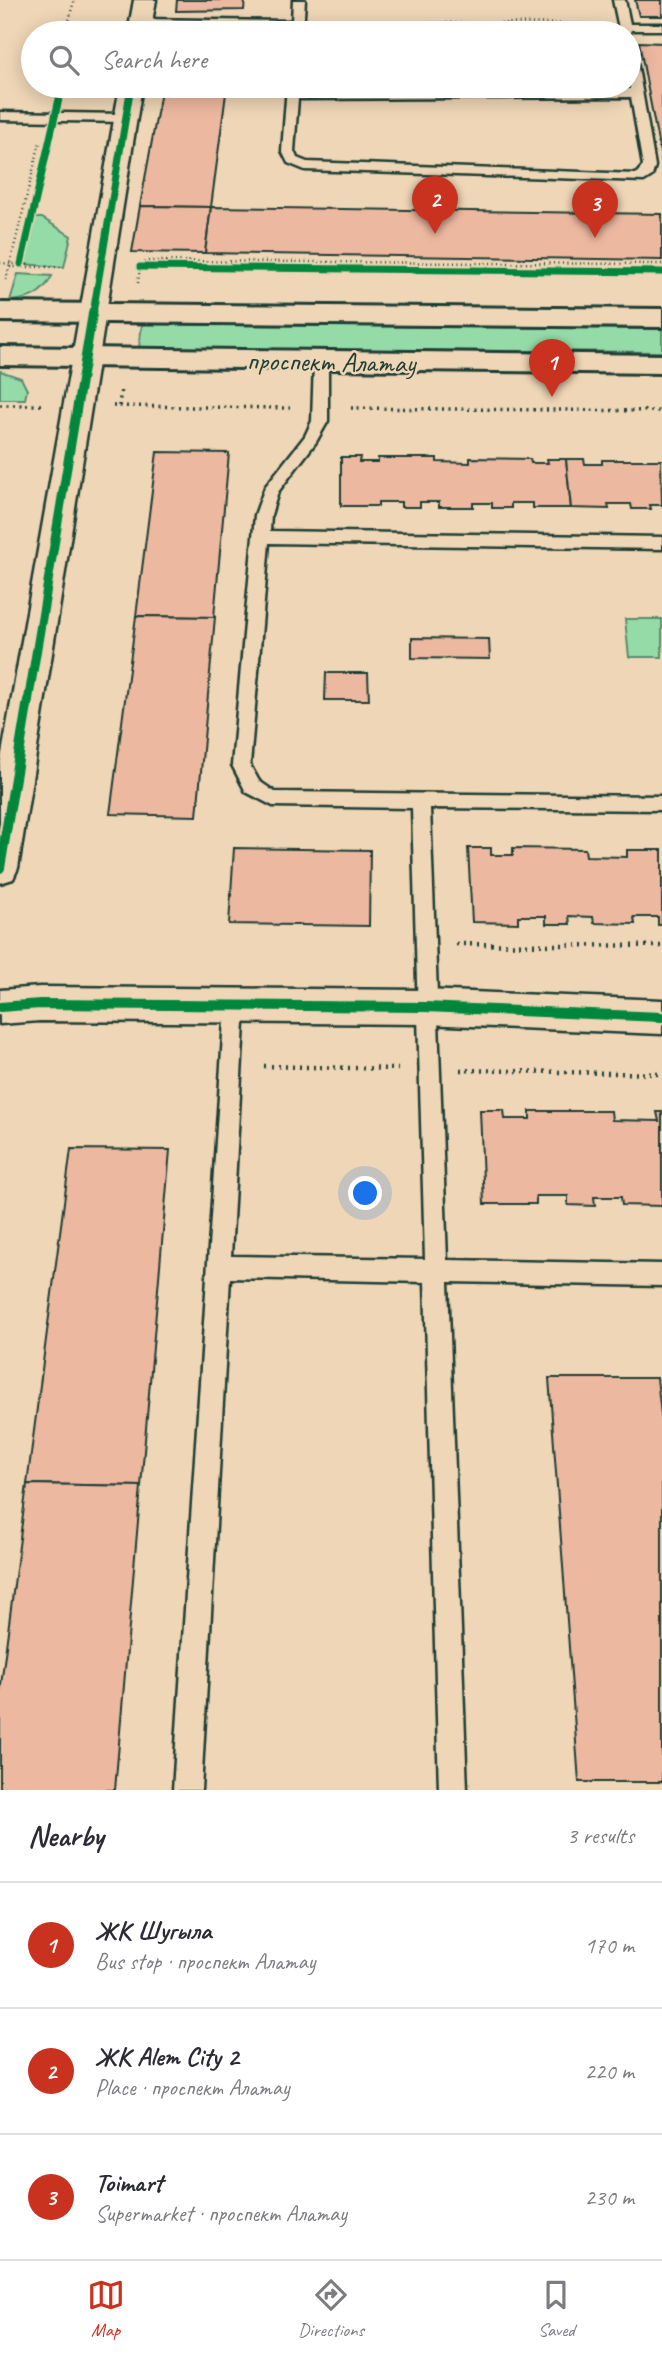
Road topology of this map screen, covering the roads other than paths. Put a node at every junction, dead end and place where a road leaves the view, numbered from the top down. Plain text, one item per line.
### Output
1 (299, 0) edge
2 (619, 0) edge
3 (142, 18) edge
4 (184, 21) edge
5 (298, 21) edge
6 (623, 21) edge
7 (662, 27) edge
8 (641, 29) edge
9 (129, 98) edge
10 (291, 98) edge
11 (637, 98) edge
12 (0, 116) edge
13 (125, 118) junction
14 (0, 312) edge
15 (93, 313) junction
16 (662, 318) edge
17 (0, 356) edge
18 (85, 357) junction
19 (321, 361) junction
20 (662, 364) edge
21 (262, 537) junction
22 (662, 543) edge
23 (421, 800) junction
24 (662, 803) edge
25 (0, 868) edge
26 (235, 1005) junction
27 (0, 1007) edge
28 (425, 1007) junction
29 (662, 1017) edge
30 (219, 1268) junction
31 (436, 1271) junction
32 (662, 1275) edge
33 (187, 1790) edge
34 (453, 1790) edge

1 - 5 lane
2 - 6 lane
3 - 4 lane
7 - 8 lane
9 - 13 street
10 - 11 lane
12 - 13 lane
13 - 15 street
14 - 15 main road, проспект Алатау
15 - 16 main road, проспект Алатау
15 - 18 street
17 - 18 main road, проспект Алатау
18 - 19 main road, проспект Алатау
18 - 25 street
19 - 20 main road, проспект Алатау
19 - 21 lane
21 - 22 lane
21 - 23 lane
23 - 24 lane
23 - 28 lane
26 - 27 street
26 - 28 street
26 - 30 lane
28 - 29 street
28 - 31 lane
30 - 31 lane
30 - 33 lane
31 - 32 lane
31 - 34 lane

